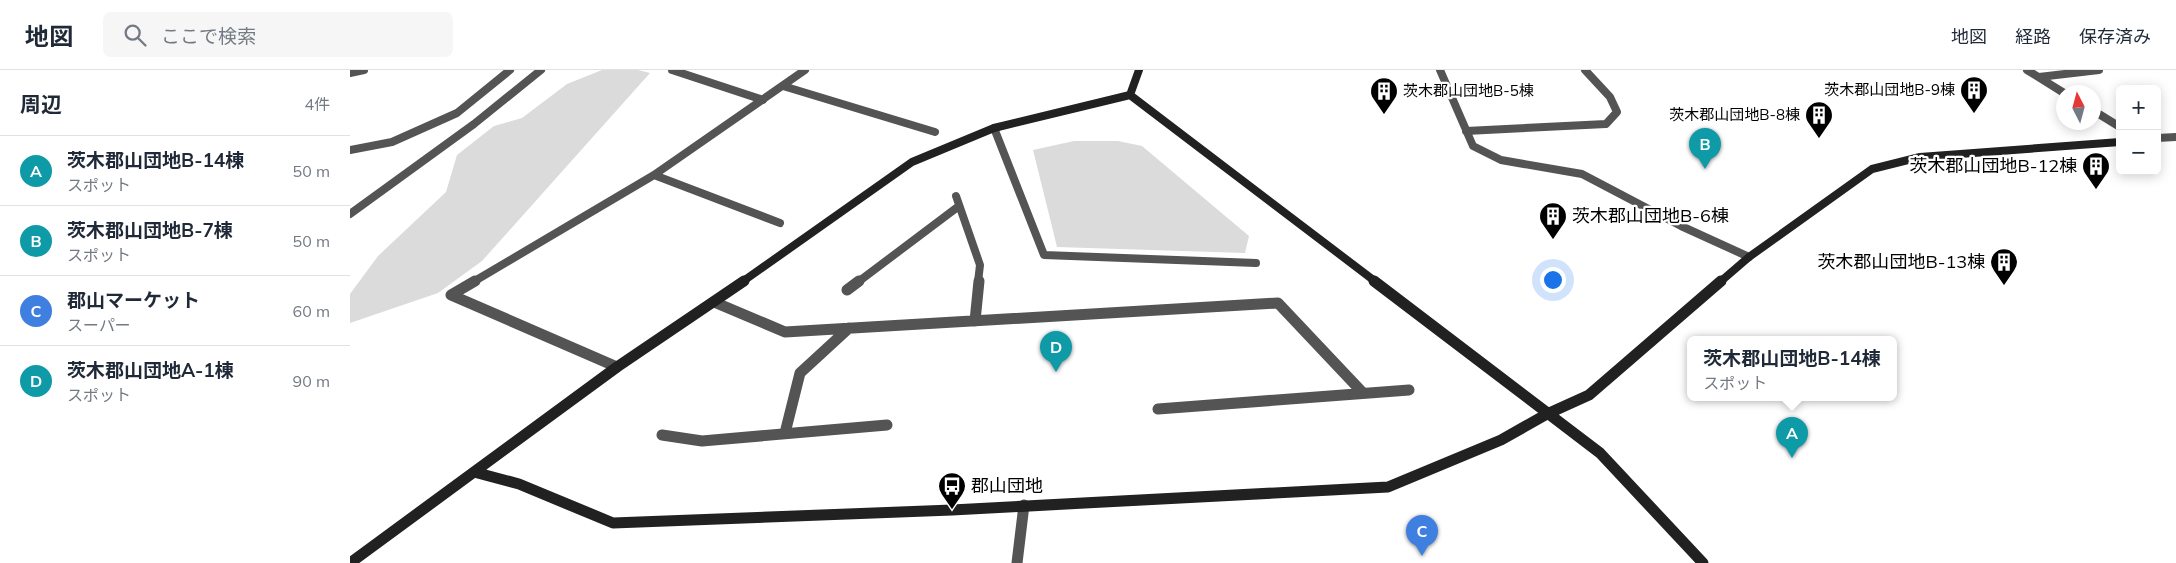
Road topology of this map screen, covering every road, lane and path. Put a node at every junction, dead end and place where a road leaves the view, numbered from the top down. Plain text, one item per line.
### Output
1 (364, 70) edge
2 (510, 70) edge
3 (541, 70) edge
4 (672, 70) edge
5 (806, 70) edge
6 (1139, 70) edge
7 (1440, 70) edge
8 (1585, 70) edge
9 (2027, 70) edge
10 (2098, 70) edge
11 (350, 72) edge
12 (2039, 77) junction
13 (783, 86) junction
14 (2056, 87) edge
15 (1130, 95) junction
16 (763, 100) junction
17 (2101, 115) edge
18 (2116, 125) edge
19 (994, 128) junction
20 (1466, 131) junction
21 (935, 132) dead end
22 (2176, 137) edge
23 (2161, 138) edge
24 (2116, 142) edge
25 (350, 150) edge
26 (654, 175) junction
27 (956, 196) dead end
28 (959, 206) junction
29 (350, 214) edge
30 (780, 223) dead end
31 (1749, 257) junction
32 (1256, 263) dead end
33 (847, 290) dead end
34 (714, 302) junction
35 (975, 321) junction
36 (849, 328) junction
37 (617, 367) junction
38 (1409, 390) dead end
39 (1363, 393) junction
40 (1158, 409) dead end
41 (1546, 414) junction
42 (887, 425) dead end
43 (785, 433) junction
44 (662, 436) dead end
45 (474, 472) junction
46 (1024, 505) junction
47 (350, 563) edge
48 (1016, 563) edge
49 (1703, 563) edge

1 - 11 street
2 - 25 street
3 - 29 street
4 - 16 street
5 - 13 street
6 - 15 street
7 - 20 street
8 - 20 street
9 - 12 street
10 - 12 street
12 - 14 street
13 - 16 street
13 - 21 street
15 - 19 street
15 - 41 street
16 - 26 street
17 - 18 street
19 - 32 street
19 - 34 street
20 - 31 street
22 - 23 street
24 - 31 street
26 - 30 street
26 - 37 street
27 - 28 street
28 - 33 street
28 - 35 street
31 - 41 street
34 - 36 street
34 - 37 street
35 - 36 street
35 - 39 street
36 - 43 street
37 - 45 street
38 - 39 street
39 - 40 street
41 - 46 street
41 - 49 street
42 - 43 street
43 - 44 street
45 - 46 street
45 - 47 street
46 - 48 street

